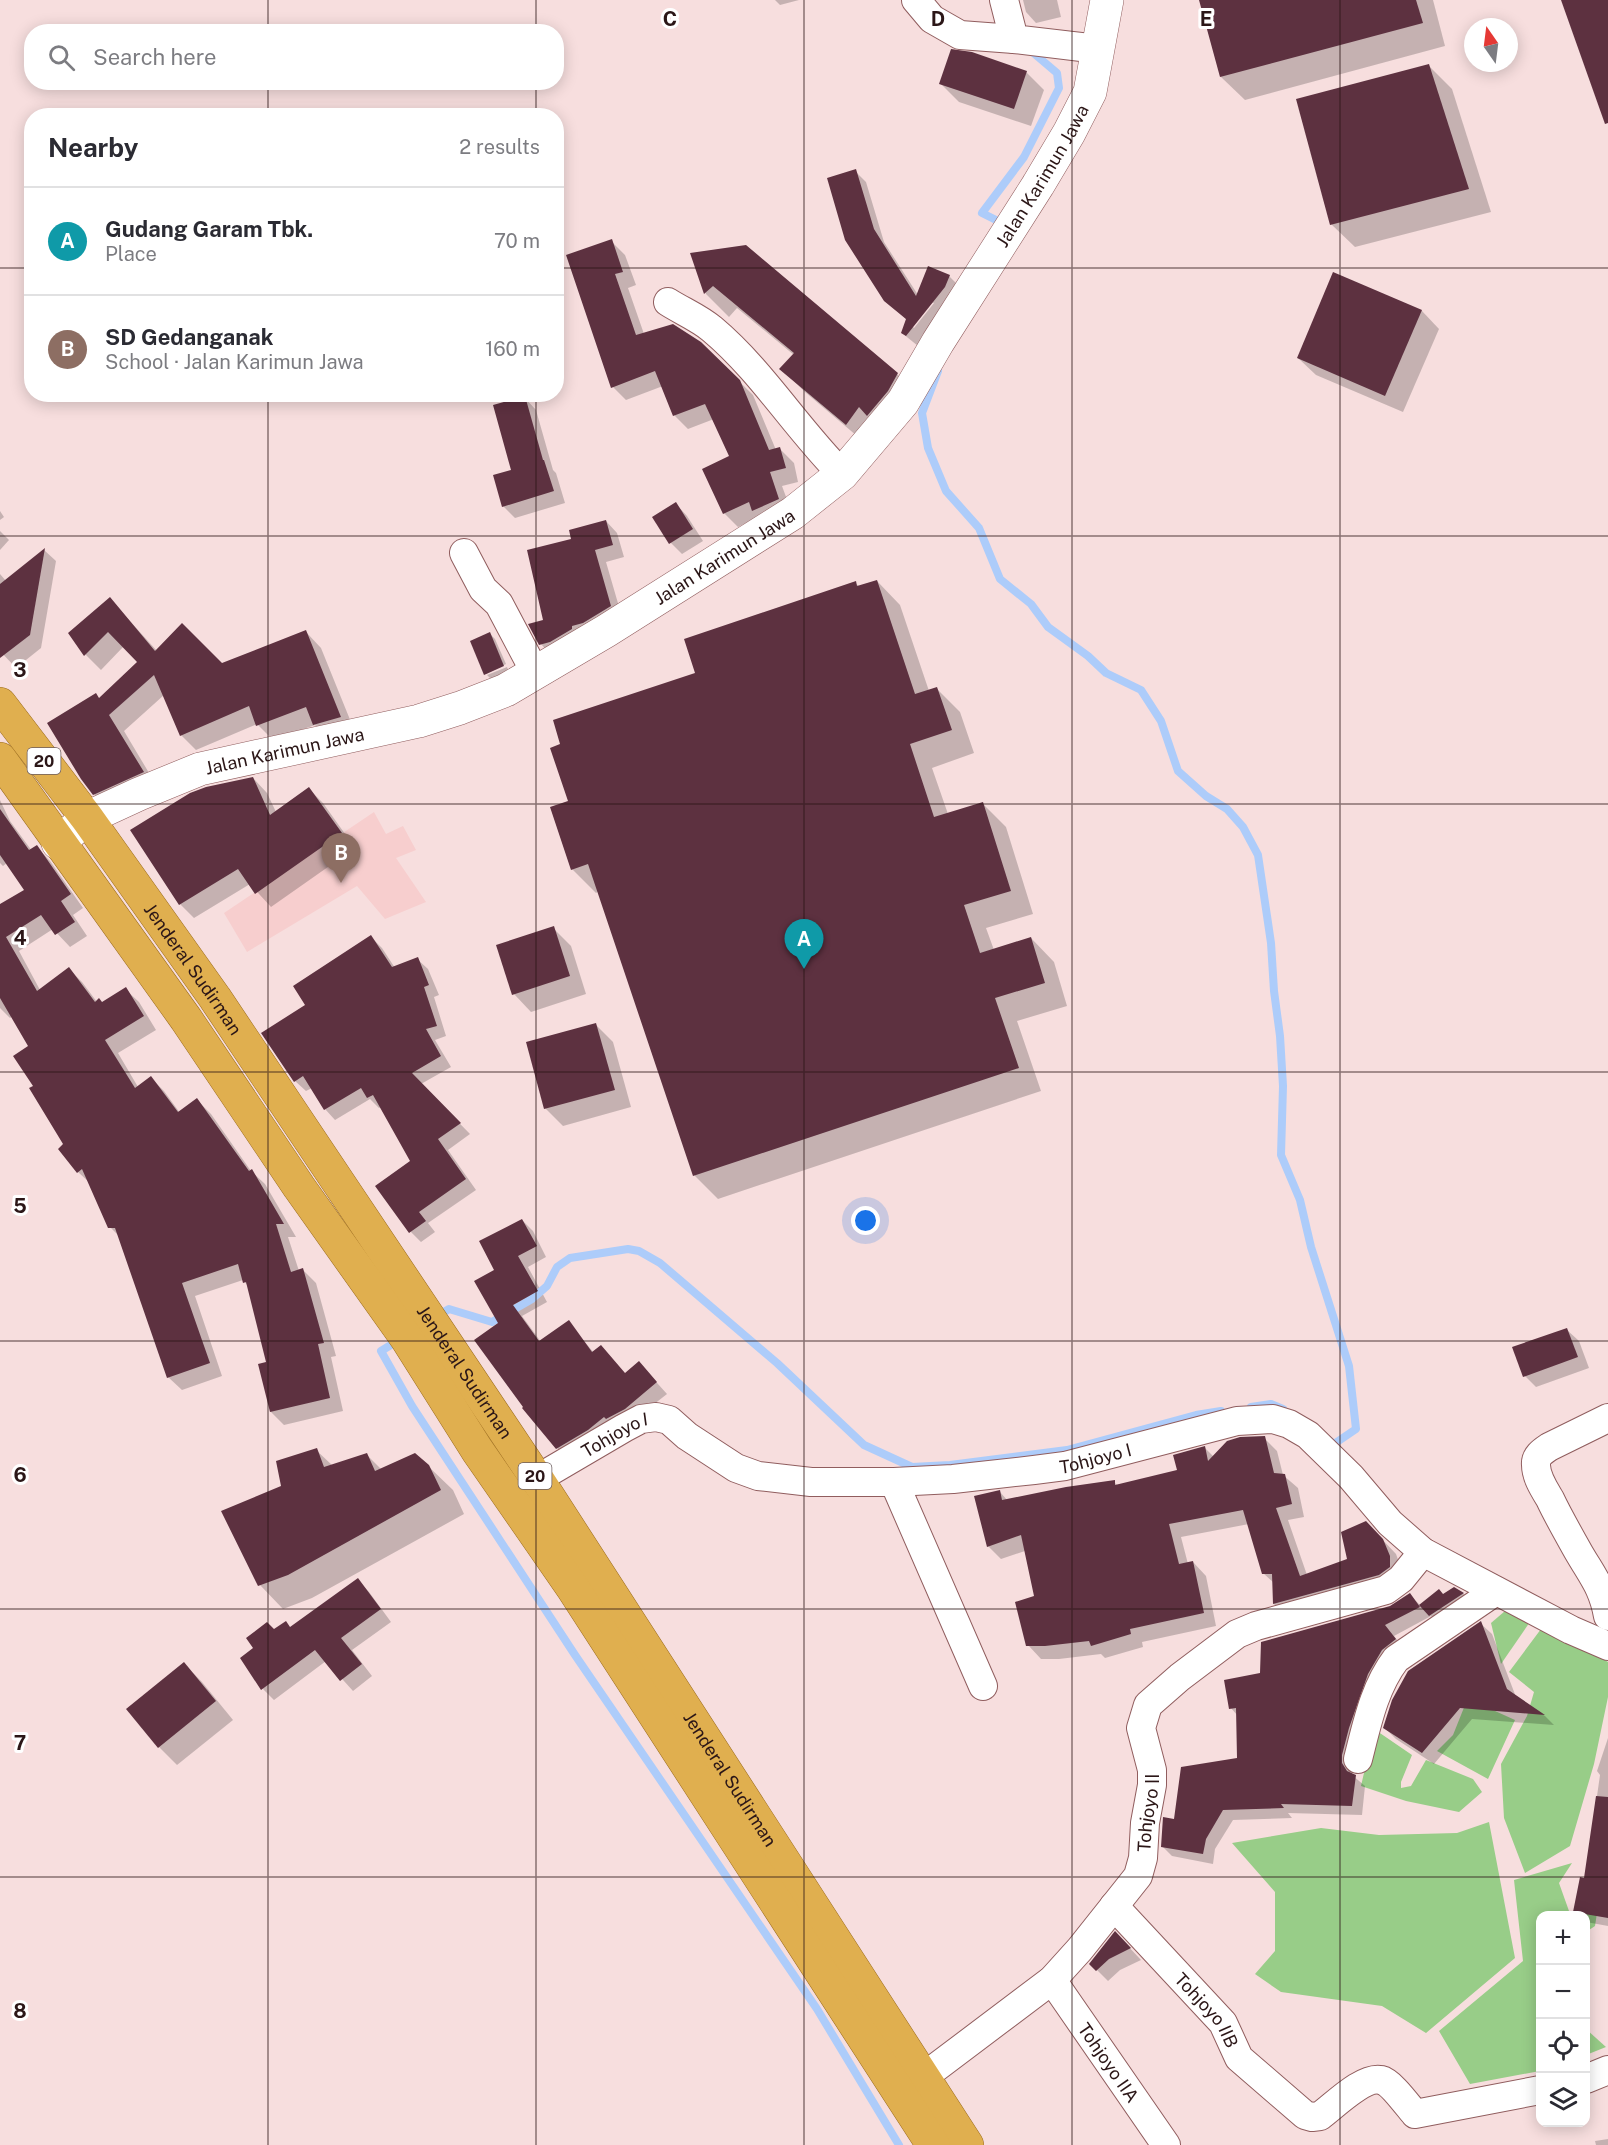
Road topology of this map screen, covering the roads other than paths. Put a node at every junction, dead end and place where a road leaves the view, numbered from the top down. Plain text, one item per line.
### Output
1 (916, 0) edge
2 (1004, 0) edge
3 (1107, 0) edge
4 (1014, 39) junction
5 (1098, 49) junction
6 (668, 302) dead end
7 (842, 474) junction
8 (464, 553) dead end
9 (536, 672) junction
10 (0, 704) edge
11 (0, 759) edge
12 (87, 818) junction
13 (58, 843) junction
14 (1608, 1418) edge
15 (505, 1432) junction
16 (477, 1450) junction
17 (537, 1479) junction
18 (894, 1482) junction
19 (1423, 1552) junction
20 (1496, 1591) junction
21 (1608, 1616) edge
22 (1608, 1646) edge
23 (983, 1686) dead end
24 (1358, 1759) dead end
25 (787, 1893) junction
26 (1114, 1906) junction
27 (1052, 1980) junction
28 (1608, 2070) edge
29 (1590, 2077) edge
30 (922, 2078) junction
31 (1536, 2091) edge
32 (933, 2145) edge
33 (967, 2145) edge
34 (1166, 2145) edge

1 - 4 street
2 - 4 street
3 - 5 street, Jalan Karimun Jawa
4 - 5 street
5 - 7 street, Jalan Karimun Jawa
6 - 7 street
7 - 9 street, Jalan Karimun Jawa
8 - 9 street
9 - 12 street, Jalan Karimun Jawa
10 - 12 highway, Jenderal Sudirman / 20
11 - 13 highway, Jenderal Sudirman / 20
12 - 13 street, Jalan Karimun Jawa
12 - 15 highway, Jenderal Sudirman / 20
13 - 16 highway, Jenderal Sudirman / 20
14 - 21 street
15 - 16 highway
15 - 17 highway, Jenderal Sudirman / 20
16 - 25 highway, Jenderal Sudirman / 20
17 - 18 street, Tohjoyo I
17 - 25 highway, Jenderal Sudirman / 20
18 - 19 street, Tohjoyo I
18 - 23 street
19 - 20 street, Tohjoyo I
19 - 26 street, Tohjoyo II
20 - 22 street, Tohjoyo I
20 - 24 street
25 - 30 highway, Jenderal Sudirman / 20
25 - 32 highway, Jenderal Sudirman / 20
26 - 27 street, Tohjoyo II
26 - 31 street, Tohjoyo IIB
27 - 30 street, Tohjoyo II
27 - 34 street, Tohjoyo IIA
28 - 29 street
30 - 33 highway, Jenderal Sudirman / 20

